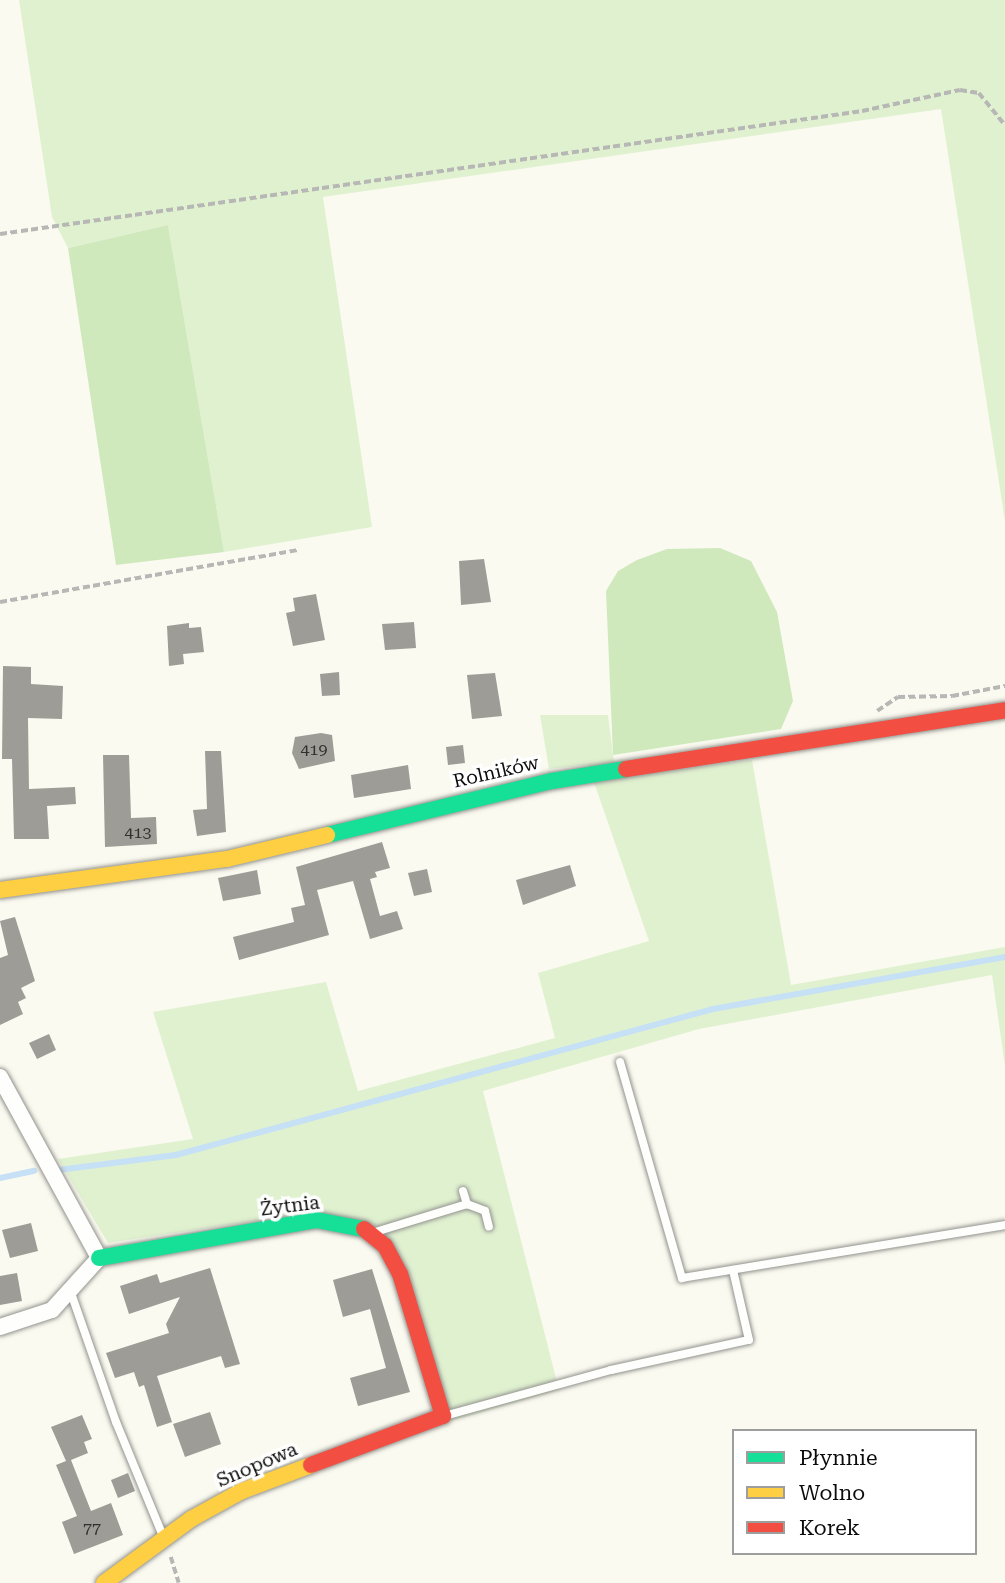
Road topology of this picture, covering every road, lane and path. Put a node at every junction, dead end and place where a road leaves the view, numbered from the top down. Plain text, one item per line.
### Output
1 (1005, 125) edge
2 (0, 234) edge
3 (299, 550) dead end
4 (0, 602) edge
5 (1005, 686) edge
6 (1005, 710) edge
7 (880, 730) junction
8 (0, 890) edge
9 (620, 1062) dead end
10 (0, 1077) edge
11 (463, 1191) dead end
12 (467, 1204) junction
13 (1005, 1225) edge
14 (489, 1227) dead end
15 (369, 1233) junction
16 (99, 1258) junction
17 (733, 1270) junction
18 (70, 1290) junction
19 (0, 1327) edge
20 (443, 1416) junction
21 (164, 1539) junction
22 (104, 1583) edge
23 (179, 1583) edge

1 - 2 path
3 - 4 path
5 - 7 path
6 - 7 street, Rolników
7 - 8 street, Rolników
9 - 17 lane
10 - 16 street
11 - 12 lane
12 - 14 lane
12 - 15 lane
13 - 17 lane
15 - 16 street, Żytnia
15 - 20 street
16 - 18 street
17 - 20 lane
18 - 19 street
18 - 21 lane
20 - 21 street, Snopowa
21 - 22 street, Snopowa
21 - 23 path

